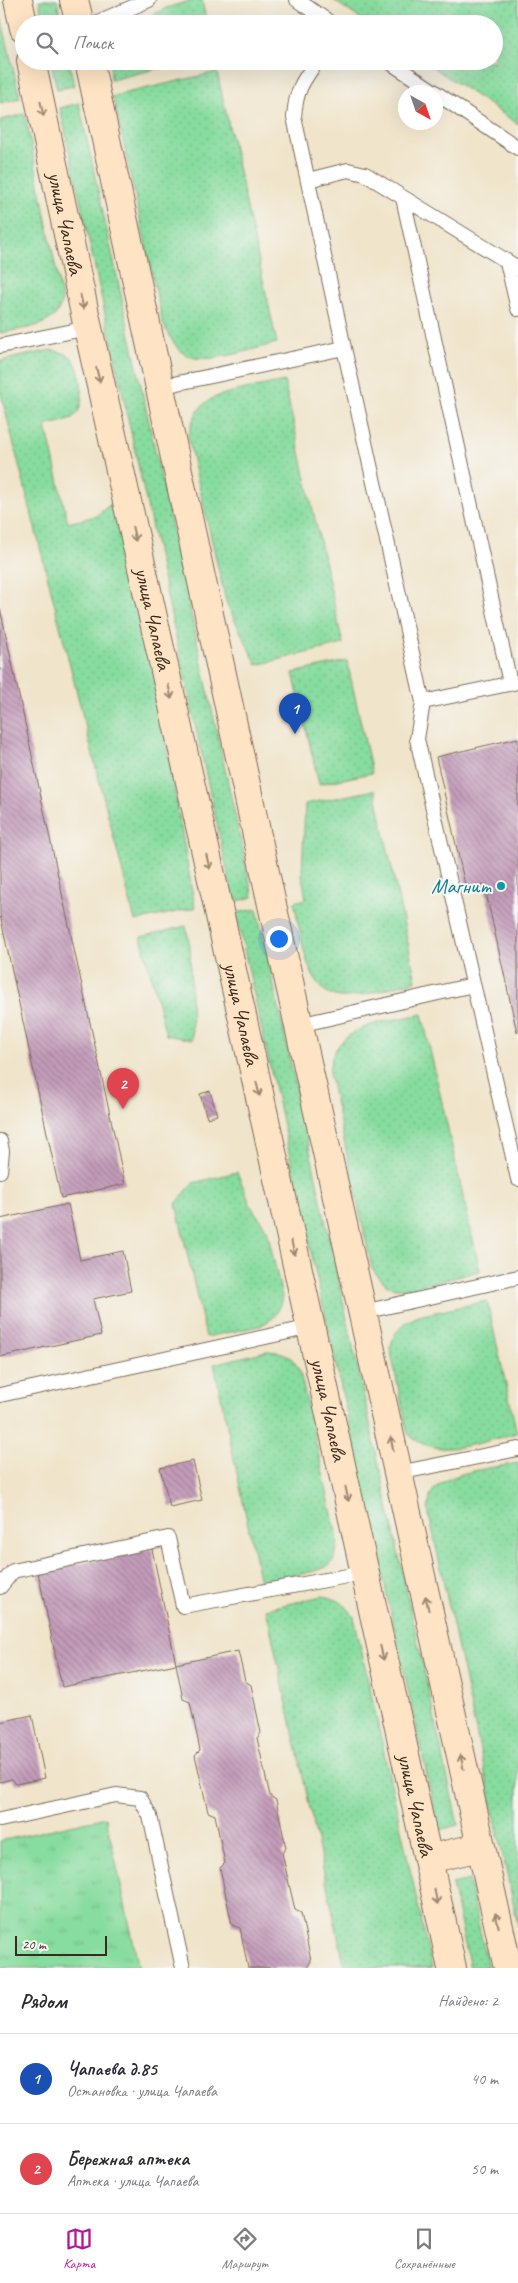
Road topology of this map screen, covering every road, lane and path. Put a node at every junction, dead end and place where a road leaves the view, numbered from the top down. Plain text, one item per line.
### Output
1 (18, 0) edge
2 (74, 0) edge
3 (148, 0) edge
4 (297, 0) edge
5 (21, 15) edge
6 (78, 15) edge
7 (114, 15) edge
8 (319, 15) edge
9 (33, 70) edge
10 (91, 70) edge
11 (311, 70) edge
12 (401, 70) edge
13 (423, 85) edge
14 (443, 98) edge
15 (518, 148) edge
16 (308, 180) junction
17 (403, 198) junction
18 (513, 265) edge
19 (518, 309) edge
20 (88, 328) junction
21 (0, 346) edge
22 (344, 348) junction
23 (159, 387) junction
24 (514, 683) edge
25 (423, 702) junction
26 (472, 985) junction
27 (299, 1025) junction
28 (0, 1141) edge
29 (0, 1171) edge
30 (518, 1179) edge
31 (518, 1277) edge
32 (363, 1312) junction
33 (311, 1327) junction
34 (0, 1395) edge
35 (518, 1448) edge
36 (398, 1473) junction
37 (364, 1573) junction
38 (0, 1587) edge
39 (0, 1820) edge
40 (480, 1847) junction
41 (428, 1859) junction
42 (183, 1968) edge
43 (452, 1968) edge
44 (508, 1968) edge

1 - 5 main road
2 - 6 main road
3 - 7 lane
4 - 8 lane
9 -> 20 main road, улица Чапаева
10 - 23 main road
11 - 16 lane
12 - 13 lane
14 - 15 lane
16 - 17 lane
16 - 22 lane
17 - 18 lane
17 - 24 lane
18 - 19 lane
20 - 21 lane
20 -> 33 main road, улица Чапаева
22 - 23 lane
22 - 25 lane
23 - 27 main road
24 - 25 lane
25 - 26 lane
26 - 27 lane
26 - 30 lane
27 - 32 main road
28 - 29 lane
31 - 32 lane
36 -> 32 main road
33 - 34 lane
33 -> 37 main road, улица Чапаева
35 - 36 lane
40 -> 36 main road
37 - 38 lane
37 -> 41 main road, улица Чапаева
39 - 42 lane
40 - 41 main road
44 -> 40 main road
41 -> 43 main road, улица Чапаева

